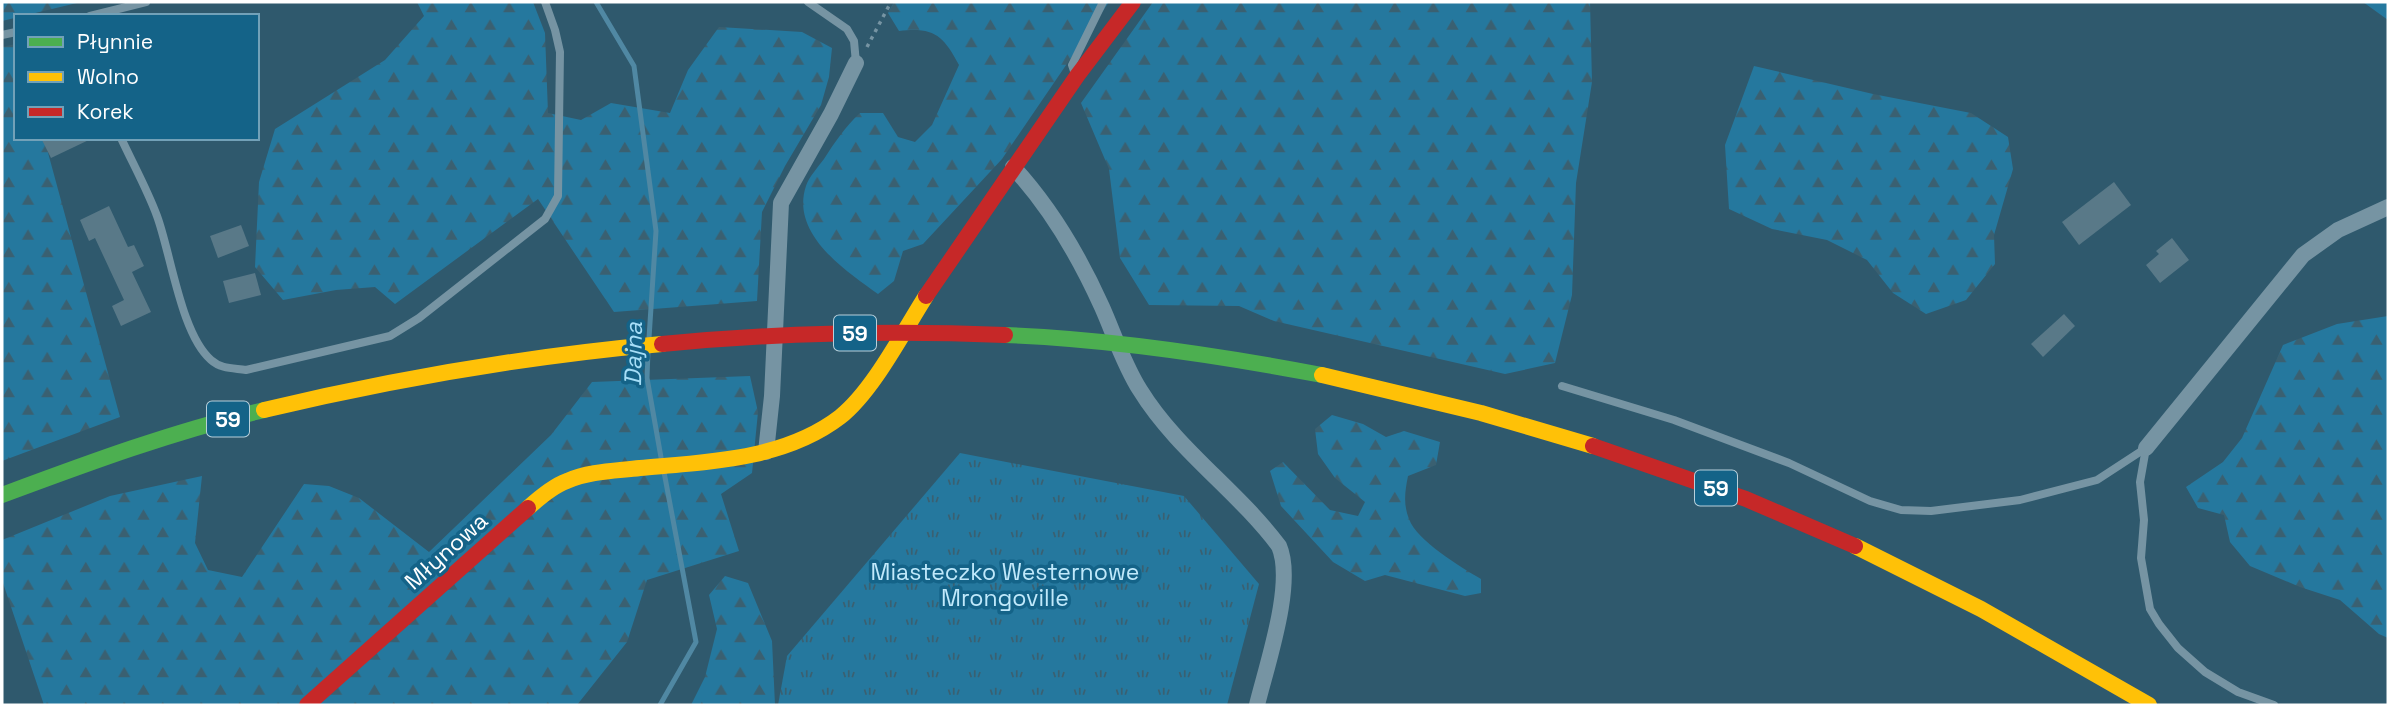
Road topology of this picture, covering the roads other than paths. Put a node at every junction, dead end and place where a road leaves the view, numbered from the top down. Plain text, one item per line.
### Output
1 (146, 2) edge
2 (545, 2) edge
3 (807, 2) edge
4 (1103, 2) edge
5 (1133, 2) edge
6 (98, 14) edge
7 (856, 63) joint
8 (1077, 76) junction
9 (122, 140) edge
10 (1013, 167) junction
11 (2388, 207) edge
12 (1562, 386) dead end
13 (2146, 448) junction
14 (766, 452) junction
15 (2, 495) edge
16 (307, 705) edge
17 (1257, 705) edge
18 (2149, 705) edge
19 (2274, 705) edge

1 - 6 lane
2 - 9 lane
3 - 7 lane
4 - 8 lane
5 - 8 main road
7 - 14 street
8 - 10 main road
10 - 14 main road
10 - 17 street
11 - 13 street
12 - 13 lane
13 - 19 lane
14 - 16 main road, Młynowa
15 - 18 main road, 59

